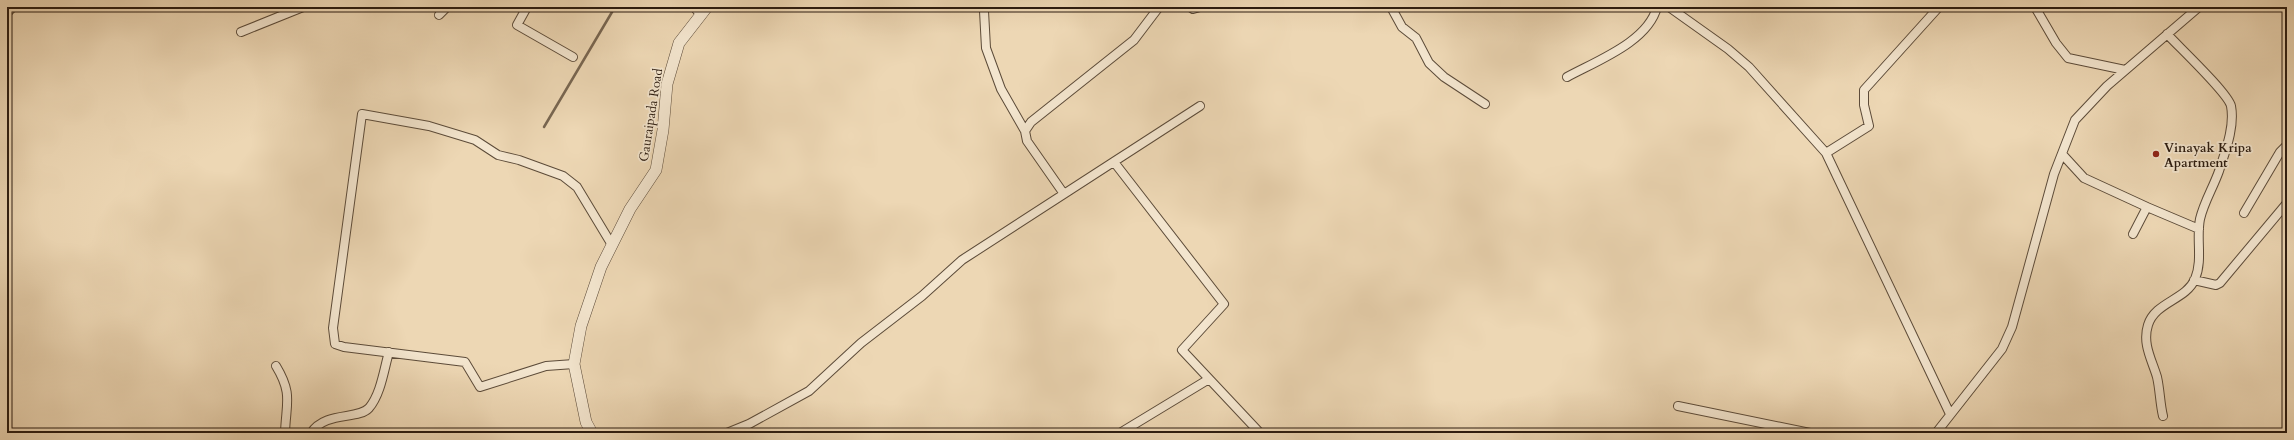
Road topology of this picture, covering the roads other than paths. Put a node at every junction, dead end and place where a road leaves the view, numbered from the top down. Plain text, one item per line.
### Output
1 (13, 7) edge
2 (304, 7) edge
3 (447, 7) edge
4 (527, 7) edge
5 (1159, 7) edge
6 (1190, 7) edge
7 (1200, 7) edge
8 (1391, 7) edge
9 (1657, 7) edge
10 (1669, 7) edge
11 (2035, 7) edge
12 (2199, 7) edge
13 (1938, 8) edge
14 (700, 10) edge
15 (984, 11) dead end
16 (7, 13) edge
17 (439, 15) dead end
18 (241, 32) dead end
19 (2167, 34) junction
20 (573, 57) dead end
21 (2125, 70) junction
22 (1567, 77) dead end
23 (1485, 104) dead end
24 (1200, 106) dead end
25 (1025, 131) junction
26 (2287, 145) edge
27 (1826, 153) junction
28 (2062, 154) junction
29 (1114, 162) junction
30 (1064, 194) junction
31 (2287, 203) edge
32 (2147, 207) junction
33 (2244, 214) dead end
34 (2200, 228) junction
35 (2133, 234) dead end
36 (612, 245) junction
37 (2194, 280) junction
38 (388, 352) junction
39 (574, 364) junction
40 (276, 366) dead end
41 (1209, 379) junction
42 (1678, 406) dead end
43 (1950, 414) junction
44 (2163, 416) dead end
45 (285, 433) edge
46 (311, 433) edge
47 (592, 433) edge
48 (727, 433) edge
49 (1120, 433) edge
50 (1260, 433) edge
51 (1810, 433) edge
52 (1936, 433) edge

1 - 16 street
2 - 18 street
3 - 17 street
4 - 20 street
5 - 25 street
6 - 7 street
8 - 23 street
9 - 22 street
10 - 27 street
11 - 21 street
12 - 19 street
13 - 27 street
14 - 36 street, Gauraipada Road
15 - 25 street
19 - 21 street
19 - 34 street
21 - 28 street
24 - 29 street
25 - 30 street
26 - 33 street
27 - 43 street
28 - 32 street
28 - 43 street
29 - 30 street
29 - 41 street
30 - 48 street
31 - 37 street
32 - 34 street
32 - 35 street
34 - 37 street
36 - 38 street
36 - 39 street, Gauraipada Road
37 - 44 street
38 - 39 street
38 - 46 street
39 - 47 street, Gauraipada Road
40 - 45 street
41 - 49 street
41 - 50 street
42 - 51 street
43 - 52 street

